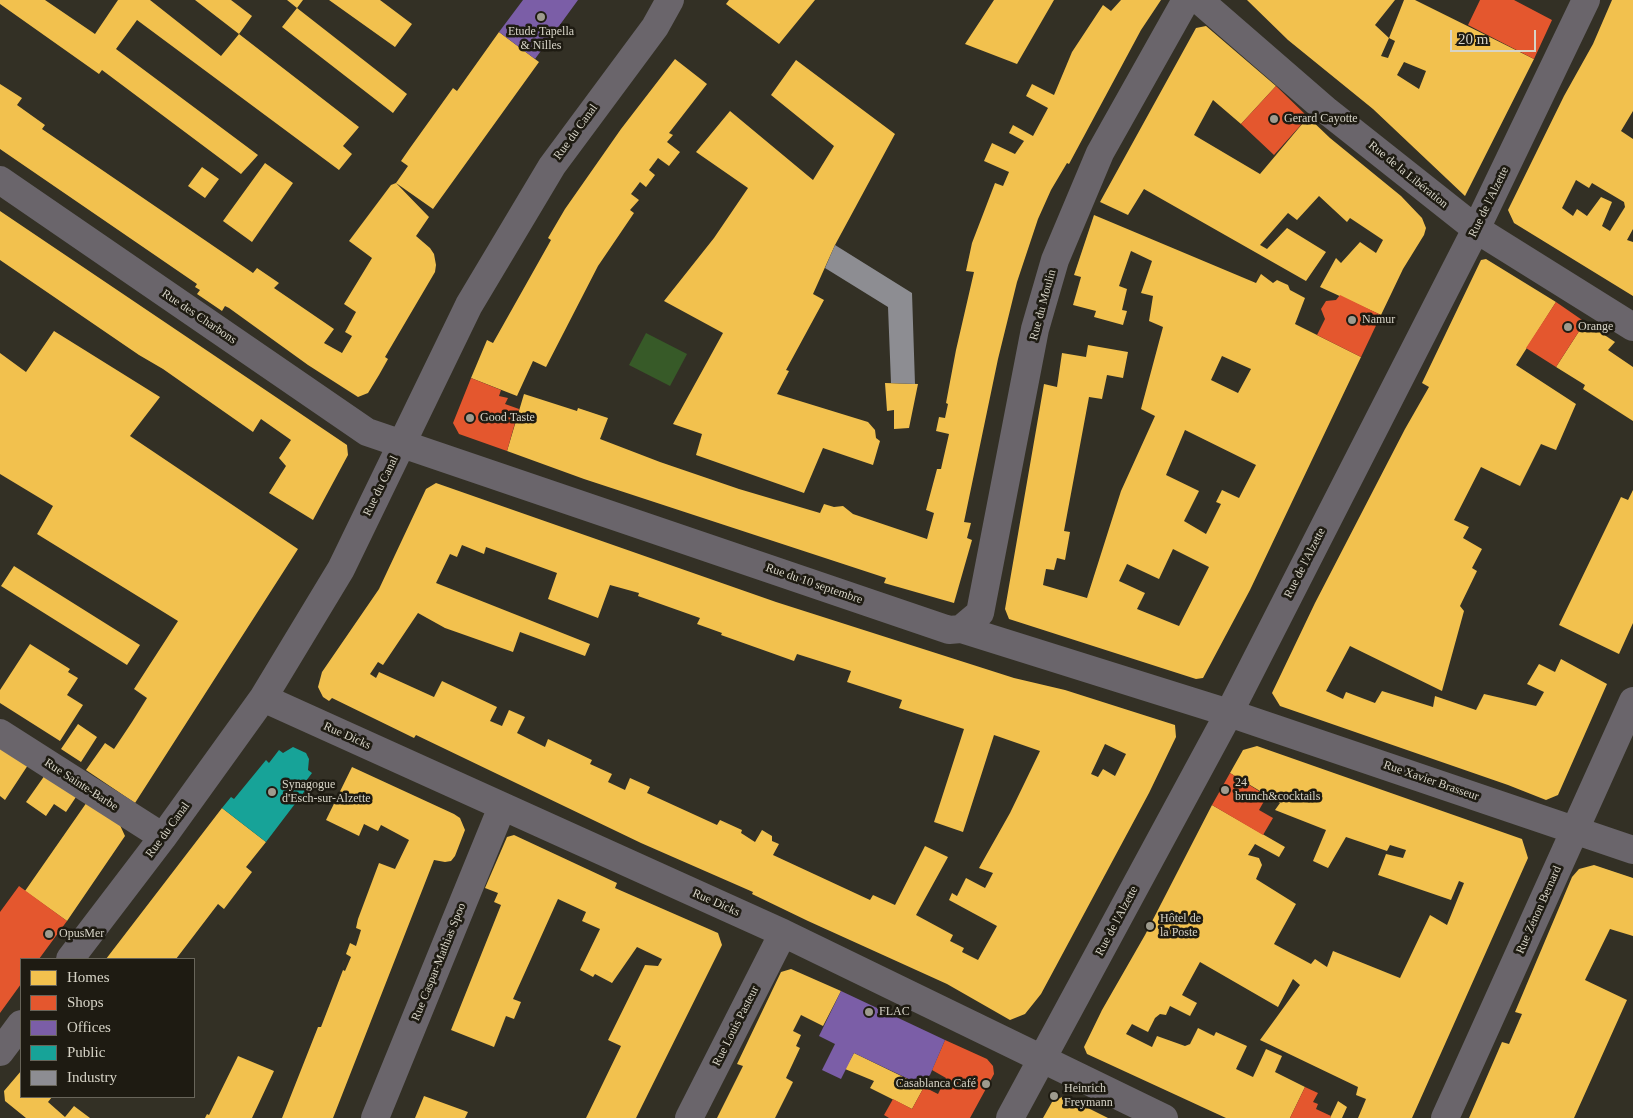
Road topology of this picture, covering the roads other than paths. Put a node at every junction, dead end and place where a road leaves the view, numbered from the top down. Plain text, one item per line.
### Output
1 (670, 0) edge
2 (1186, 0) edge
3 (1199, 0) edge
4 (1586, 0) edge
5 (0, 180) edge
6 (1476, 229) junction
7 (1633, 327) edge
8 (402, 445) junction
9 (961, 629) junction
10 (263, 698) junction
11 (1633, 702) edge
12 (1229, 713) junction
13 (0, 733) edge
14 (502, 807) junction
15 (1575, 830) junction
16 (163, 837) junction
17 (1633, 850) edge
18 (783, 933) junction
19 (71, 958) edge
20 (20, 1025) edge
21 (0, 1052) edge
22 (1042, 1059) junction
23 (375, 1118) edge
24 (689, 1118) edge
25 (1010, 1118) edge
26 (1164, 1118) edge
27 (1445, 1118) edge

1 - 8 street, Rue du Canal
2 - 9 street, Rue du Moulin
3 - 6 street, Rue de la Libération
4 - 6 street, Rue de l'Alzette
5 - 8 street, Rue des Charbons
6 - 7 street, Rue de la Libération
6 - 12 street, Rue de l'Alzette
8 - 9 street, Rue du 10 septembre
8 - 10 street, Rue du Canal
9 - 12 street, Rue du 10 septembre
10 - 14 street, Rue Dicks
10 - 16 street, Rue du Canal
11 - 15 street, Rue Zénon Bernard
12 - 15 street, Rue Xavier Brasseur
12 - 22 street, Rue de l'Alzette
13 - 16 street, Rue Sainte-Barbe
14 - 18 street, Rue Dicks
14 - 23 street, Rue Caspar-Mathias Spoo
15 - 17 street, Rue Xavier Brasseur
15 - 27 street, Rue Zénon Bernard
16 - 19 street, Rue du Canal
18 - 22 street, Rue Dicks
18 - 24 street, Rue Louis Pasteur
20 - 21 street
22 - 25 street, Rue de l'Alzette
22 - 26 street, Rue Dicks

